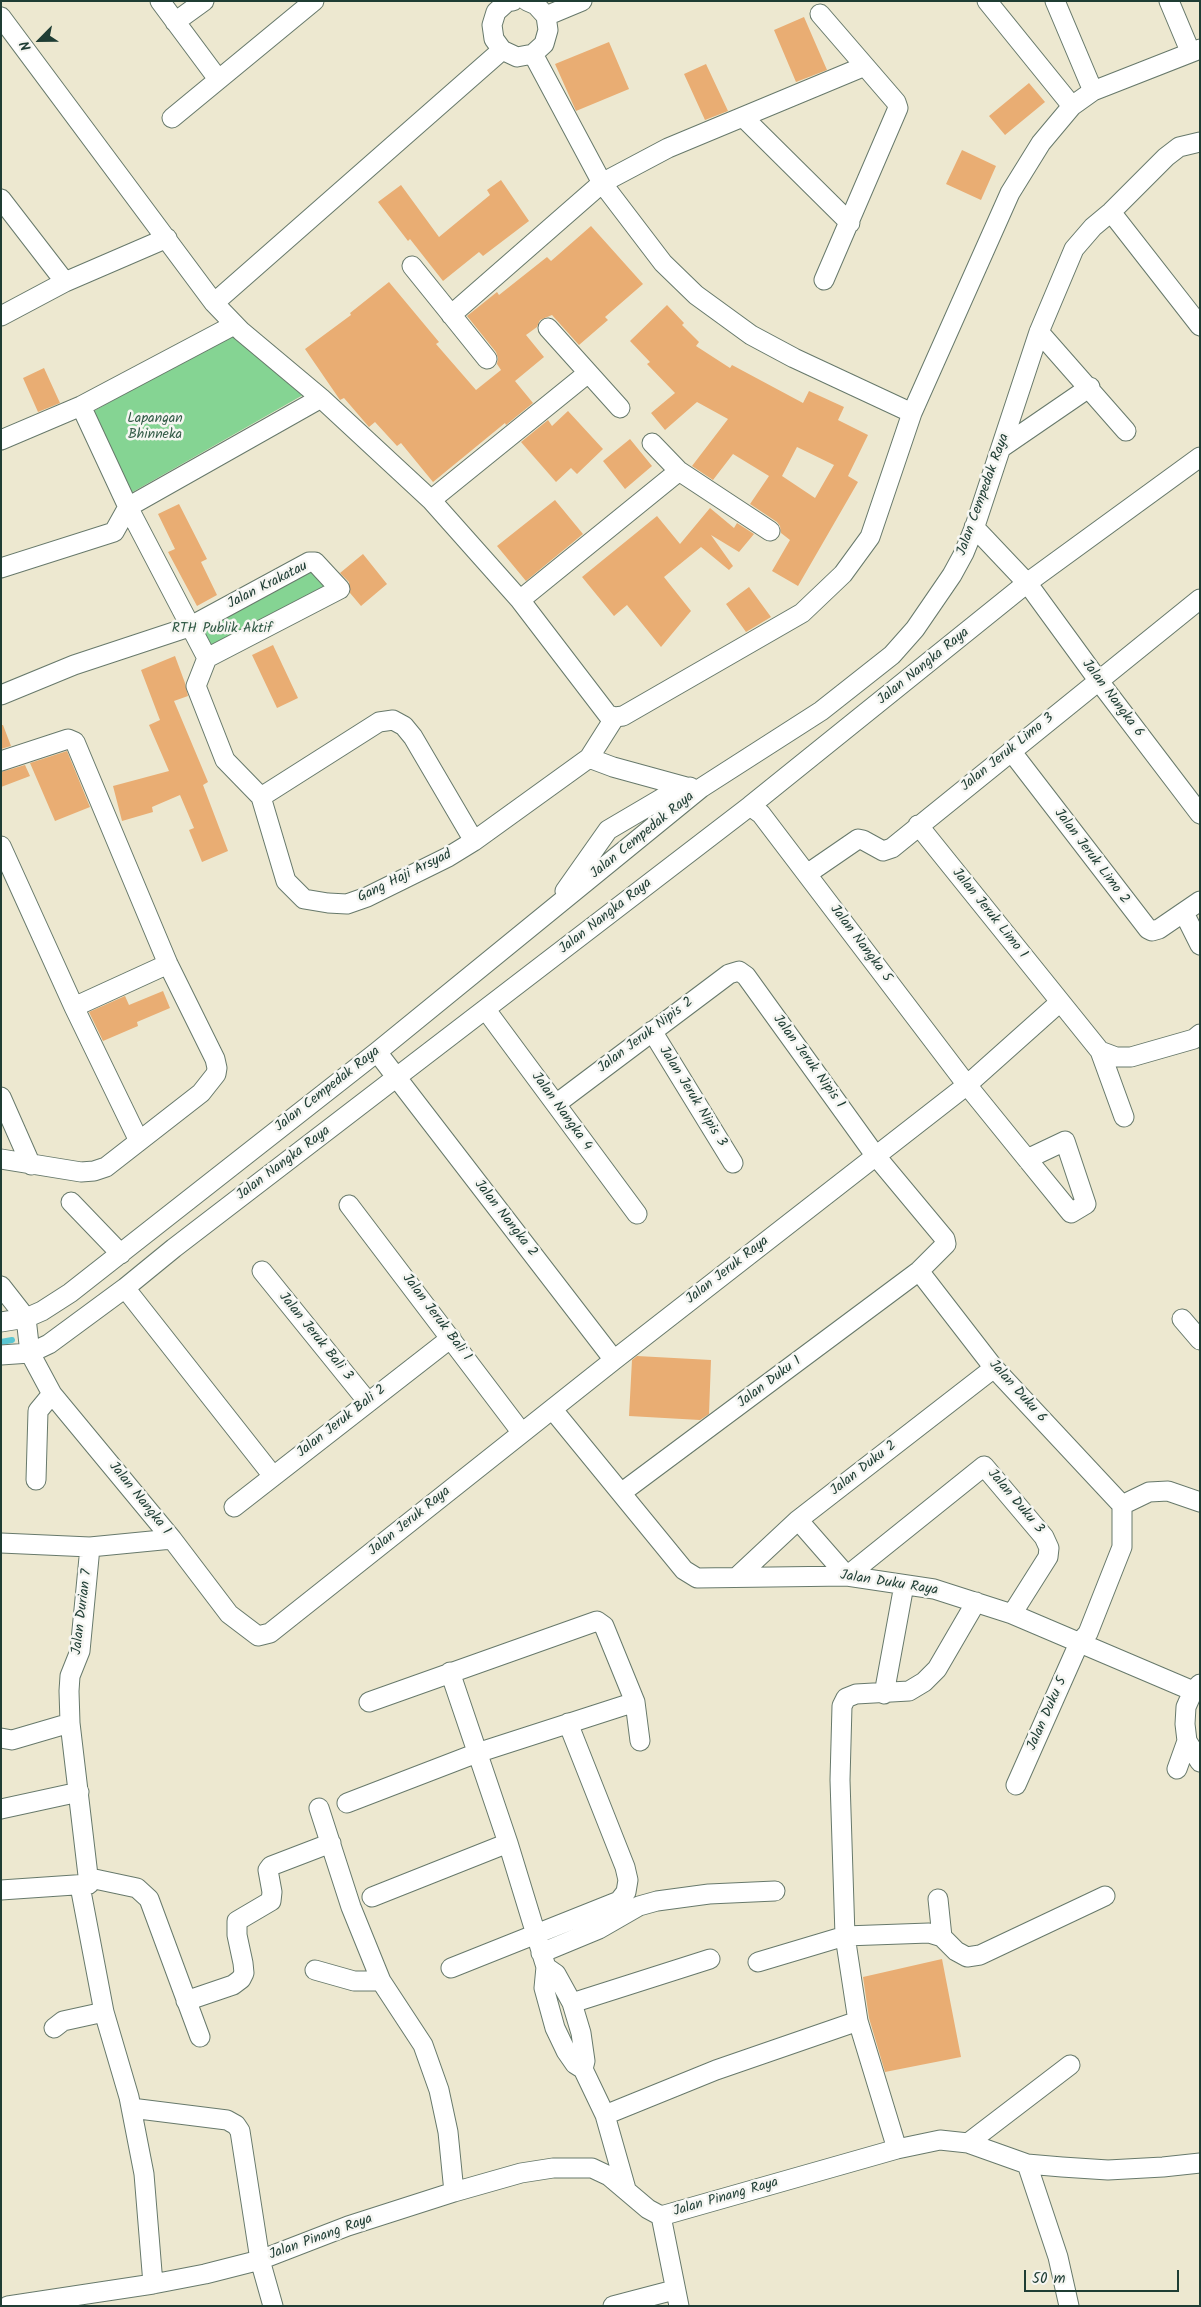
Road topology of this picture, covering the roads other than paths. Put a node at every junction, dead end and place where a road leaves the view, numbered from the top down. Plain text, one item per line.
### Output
1 (160, 1) edge
2 (204, 1) edge
3 (314, 1) edge
4 (513, 1) edge
5 (527, 1) edge
6 (582, 1) edge
7 (987, 1) edge
8 (1055, 1) edge
9 (1169, 1) edge
10 (494, 6) edge
11 (820, 14) dead end
12 (546, 16) junction
13 (1, 18) edge
14 (175, 22) junction
15 (502, 50) junction
16 (1195, 50) edge
17 (533, 54) junction
18 (865, 66) junction
19 (218, 79) junction
20 (1093, 91) junction
21 (1072, 106) junction
22 (743, 117) junction
23 (172, 118) dead end
24 (1200, 142) edge
25 (602, 183) junction
26 (1, 199) edge
27 (1110, 212) junction
28 (850, 223) junction
29 (167, 238) junction
30 (412, 266) dead end
31 (824, 280) dead end
32 (65, 282) junction
33 (214, 303) junction
34 (451, 315) junction
35 (1, 316) edge
36 (234, 325) junction
37 (1200, 326) edge
38 (548, 328) dead end
39 (1039, 332) junction
40 (487, 359) dead end
41 (588, 373) junction
42 (1090, 387) junction
43 (321, 398) junction
44 (81, 406) junction
45 (620, 408) dead end
46 (912, 413) junction
47 (1126, 431) dead end
48 (1, 440) edge
49 (652, 443) dead end
50 (1001, 448) junction
51 (1200, 457) edge
52 (680, 471) junction
53 (431, 500) junction
54 (128, 507) junction
55 (974, 527) junction
56 (770, 531) dead end
57 (1, 568) edge
58 (1027, 583) junction
59 (520, 600) junction
60 (1197, 608) edge
61 (189, 627) junction
62 (207, 658) junction
63 (1098, 680) junction
64 (1, 695) edge
65 (821, 711) junction
66 (615, 717) junction
67 (841, 734) junction
68 (1011, 751) junction
69 (588, 758) junction
70 (1, 761) edge
71 (693, 787) junction
72 (261, 798) junction
73 (750, 806) junction
74 (1200, 814) edge
75 (918, 825) junction
76 (474, 841) junction
77 (1, 846) edge
78 (6, 870) edge
79 (807, 874) junction
80 (1200, 901) edge
81 (551, 910) junction
82 (1184, 913) junction
83 (1200, 945) edge
84 (168, 964) junction
85 (739, 971) joint
86 (1060, 1002) junction
87 (74, 1007) junction
88 (486, 1010) junction
89 (652, 1031) junction
90 (1200, 1034) edge
91 (1100, 1051) junction
92 (377, 1052) junction
93 (397, 1078) junction
94 (967, 1085) junction
95 (1, 1097) edge
96 (556, 1104) junction
97 (1124, 1117) dead end
98 (140, 1141) junction
99 (875, 1155) junction
100 (1, 1158) edge
101 (1027, 1159) dead end
102 (733, 1163) dead end
103 (32, 1165) junction
104 (71, 1202) dead end
105 (349, 1205) dead end
106 (636, 1214) dead end
107 (120, 1254) junction
108 (262, 1271) dead end
109 (919, 1271) junction
110 (1, 1286) edge
111 (125, 1288) junction
112 (26, 1318) junction
113 (1182, 1319) dead end
114 (1, 1322) edge
115 (451, 1338) junction
116 (1200, 1340) edge
117 (30, 1353) junction
118 (1, 1355) edge
119 (614, 1360) junction
120 (994, 1368) junction
121 (52, 1394) junction
122 (368, 1402) junction
123 (553, 1410) junction
124 (522, 1433) junction
125 (273, 1476) junction
126 (36, 1480) dead end
127 (621, 1493) junction
128 (1200, 1502) edge
129 (1122, 1505) junction
130 (234, 1508) dead end
131 (798, 1520) junction
132 (172, 1540) junction
133 (1, 1543) edge
134 (90, 1547) junction
135 (738, 1576) junction
136 (847, 1576) junction
137 (904, 1585) junction
138 (976, 1602) junction
139 (1012, 1614) junction
140 (258, 1636) joint
141 (1084, 1638) junction
142 (450, 1672) junction
143 (1197, 1688) edge
144 (884, 1694) junction
145 (369, 1702) dead end
146 (635, 1702) junction
147 (70, 1723) junction
148 (568, 1724) junction
149 (1, 1738) edge
150 (640, 1741) dead end
151 (1187, 1742) junction
152 (477, 1754) junction
153 (1200, 1762) edge
154 (1177, 1769) dead end
155 (1016, 1785) dead end
156 (79, 1792) junction
157 (347, 1803) dead end
158 (319, 1808) dead end
159 (1, 1809) edge
160 (331, 1843) junction
161 (508, 1843) junction
162 (85, 1882) junction
163 (1, 1890) edge
164 (775, 1891) dead end
165 (1105, 1896) dead end
166 (372, 1897) dead end
167 (938, 1898) dead end
168 (535, 1933) junction
169 (846, 1936) junction
170 (942, 1937) junction
171 (543, 1960) junction
172 (710, 1960) dead end
173 (758, 1962) dead end
174 (451, 1968) dead end
175 (315, 1970) dead end
176 (381, 1982) junction
177 (186, 2001) junction
178 (572, 2003) junction
179 (104, 2012) junction
180 (858, 2021) junction
181 (54, 2028) dead end
182 (200, 2037) dead end
183 (1070, 2065) dead end
184 (583, 2069) junction
185 (131, 2108) junction
186 (605, 2115) junction
187 (968, 2142) junction
188 (897, 2149) junction
189 (1200, 2163) edge
190 (1027, 2164) junction
191 (626, 2189) junction
192 (454, 2192) junction
193 (660, 2216) junction
194 (260, 2260) junction
195 (153, 2284) junction
196 (676, 2298) edge
197 (95, 2300) edge
198 (8, 2306) edge
199 (273, 2306) edge
200 (613, 2306) edge
201 (1069, 2306) edge

1 - 14 street
2 - 14 street
3 - 19 street
4 - 10 street
5 - 12 street
6 - 12 street
7 - 21 street
8 - 20 street
9 - 16 street
10 - 15 street
11 - 18 street
12 - 17 street
13 - 29 street
14 - 19 street
15 - 17 street
15 - 33 street
16 - 20 street
17 - 25 street
18 - 22 street
18 - 28 street
19 - 23 street
20 - 21 street
21 - 46 street
22 - 25 street
22 - 28 street
24 - 27 street, Jalan Cempedak Raya
25 - 34 street
25 - 46 street
26 - 32 street
27 - 37 street
27 - 39 street, Jalan Cempedak Raya
28 - 31 street
29 - 32 street
29 - 33 street
30 - 34 street
32 - 35 street
33 - 36 street
34 - 40 street
36 - 43 street
36 - 44 street
38 - 41 street
39 - 42 street
39 - 50 street, Jalan Cempedak Raya
41 - 45 street
41 - 53 street
42 - 47 street
42 - 50 street
43 - 53 street
43 - 54 street
44 - 48 street
44 - 54 street
46 - 66 street
49 - 52 street
50 - 55 street, Jalan Cempedak Raya
51 - 58 street, Jalan Nangka Raya
52 - 56 street
52 - 59 street
53 - 59 street
54 - 57 street
54 - 61 street
55 - 58 street, Jalan Nangka 6
55 - 65 street, Jalan Cempedak Raya
58 - 63 street, Jalan Nangka 6
58 - 67 street, Jalan Nangka Raya
59 - 66 street
60 - 63 street, Jalan Jeruk Limo 3
61 - 62 street
61 - 62 street, Jalan Krakatau
61 - 64 street
62 - 72 street, Gang Haji Arsyad
63 - 68 street, Jalan Jeruk Limo 3
63 - 74 street, Jalan Nangka 6
65 - 67 street
65 - 71 street, Jalan Cempedak Raya
66 - 69 street
67 - 73 street, Jalan Nangka Raya
68 - 75 street, Jalan Jeruk Limo 3
68 - 82 street, Jalan Jeruk Limo 2
69 - 71 street
69 - 76 street, Gang Haji Arsyad
70 - 84 street
71 - 81 street, Jalan Cempedak Raya
71 - 81 street
72 - 76 street, Gang Haji Arsyad
72 - 76 street
73 - 79 street, Jalan Nangka 5
73 - 88 street, Jalan Nangka Raya
75 - 79 street, Jalan Jeruk Limo 3
75 - 86 street, Jalan Jeruk Limo 1
77 - 78 street
78 - 87 street
79 - 94 street, Jalan Nangka 5
80 - 82 street
81 - 92 street, Jalan Cempedak Raya
82 - 83 street
84 - 87 street
84 - 98 street
85 - 89 street, Jalan Jeruk Nipis 2
85 - 99 street, Jalan Jeruk Nipis 1
86 - 91 street
86 - 94 street, Jalan Jeruk Raya
87 - 98 street
88 - 93 street, Jalan Nangka Raya
88 - 96 street, Jalan Nangka 4
89 - 96 street, Jalan Jeruk Nipis 2
89 - 102 street, Jalan Jeruk Nipis 3
90 - 91 street
91 - 97 street
92 - 93 street, Jalan Nangka 2
92 - 107 street, Jalan Cempedak Raya
93 - 111 street, Jalan Nangka Raya
93 - 119 street, Jalan Nangka 2
94 - 99 street, Jalan Jeruk Raya
94 - 101 street, Jalan Nangka 5
95 - 103 street
96 - 106 street, Jalan Nangka 4
98 - 103 street
99 - 109 street, Jalan Jeruk Nipis 1
99 - 119 street, Jalan Jeruk Raya
100 - 103 street
104 - 107 street
105 - 115 street, Jalan Jeruk Bali 1
107 - 112 street, Jalan Cempedak Raya
108 - 122 street, Jalan Jeruk Bali 3
109 - 120 street, Jalan Duku 6
109 - 127 street, Jalan Duku 1
110 - 112 street
111 - 117 street, Jalan Nangka Raya
111 - 125 street
112 - 114 street, Jalan Cempedak Raya
112 - 117 street
113 - 116 street
115 - 122 street, Jalan Jeruk Bali 2
115 - 124 street, Jalan Jeruk Bali 1
117 - 118 street, Jalan Nangka Raya
117 - 121 street, Jalan Nangka 1
119 - 123 street, Jalan Jeruk Raya
120 - 129 street, Jalan Duku 6
120 - 131 street, Jalan Duku 2
121 - 126 street
121 - 132 street, Jalan Nangka 1
122 - 125 street, Jalan Jeruk Bali 2
123 - 124 street, Jalan Jeruk Raya
123 - 127 street, Jalan Duku Raya
124 - 140 street, Jalan Jeruk Raya
125 - 130 street, Jalan Jeruk Bali 2
127 - 135 street, Jalan Duku Raya
128 - 129 street
129 - 141 street
131 - 135 street, Jalan Duku 2
131 - 136 street
132 - 134 street
132 - 140 street, Jalan Nangka 1
133 - 134 street
134 - 147 street, Jalan Durian 7
135 - 136 street, Jalan Duku Raya
136 - 137 street, Jalan Duku Raya
136 - 139 street, Jalan Duku 3
137 - 138 street, Jalan Duku Raya
137 - 144 street
138 - 139 street, Jalan Duku Raya
138 - 144 street
139 - 141 street, Jalan Duku Raya
141 - 143 street, Jalan Duku Raya
141 - 155 street, Jalan Duku 5
142 - 145 street
142 - 146 street
142 - 152 street
143 - 151 street
144 - 169 street
146 - 148 street
146 - 150 street
147 - 149 street
147 - 156 street
148 - 152 street
148 - 168 street
151 - 153 street
151 - 154 street
152 - 157 street
152 - 161 street
156 - 159 street
156 - 162 street
158 - 160 street
160 - 176 street
160 - 177 street
161 - 166 street
161 - 168 street
162 - 163 street
162 - 177 street
162 - 179 street
164 - 171 street
165 - 170 street
167 - 170 street
168 - 171 street
168 - 174 street
169 - 170 street
169 - 173 street
169 - 180 street
171 - 178 street
171 - 184 street
172 - 178 street
175 - 176 street
176 - 192 street
177 - 182 street
178 - 184 street
179 - 181 street
179 - 185 street
180 - 186 street
180 - 188 street
183 - 187 street
184 - 186 street
185 - 194 street
185 - 195 street
186 - 191 street
187 - 188 street, Jalan Pinang Raya
187 - 190 street, Jalan Pinang Raya
188 - 193 street, Jalan Pinang Raya
189 - 190 street, Jalan Pinang Raya
190 - 201 street
191 - 192 street, Jalan Pinang Raya
191 - 193 street, Jalan Pinang Raya
192 - 194 street, Jalan Pinang Raya
193 - 196 street
194 - 195 street, Jalan Pinang Raya
194 - 199 street
195 - 197 street, Jalan Pinang Raya
196 - 200 street
197 - 198 street, Jalan Pinang Raya

